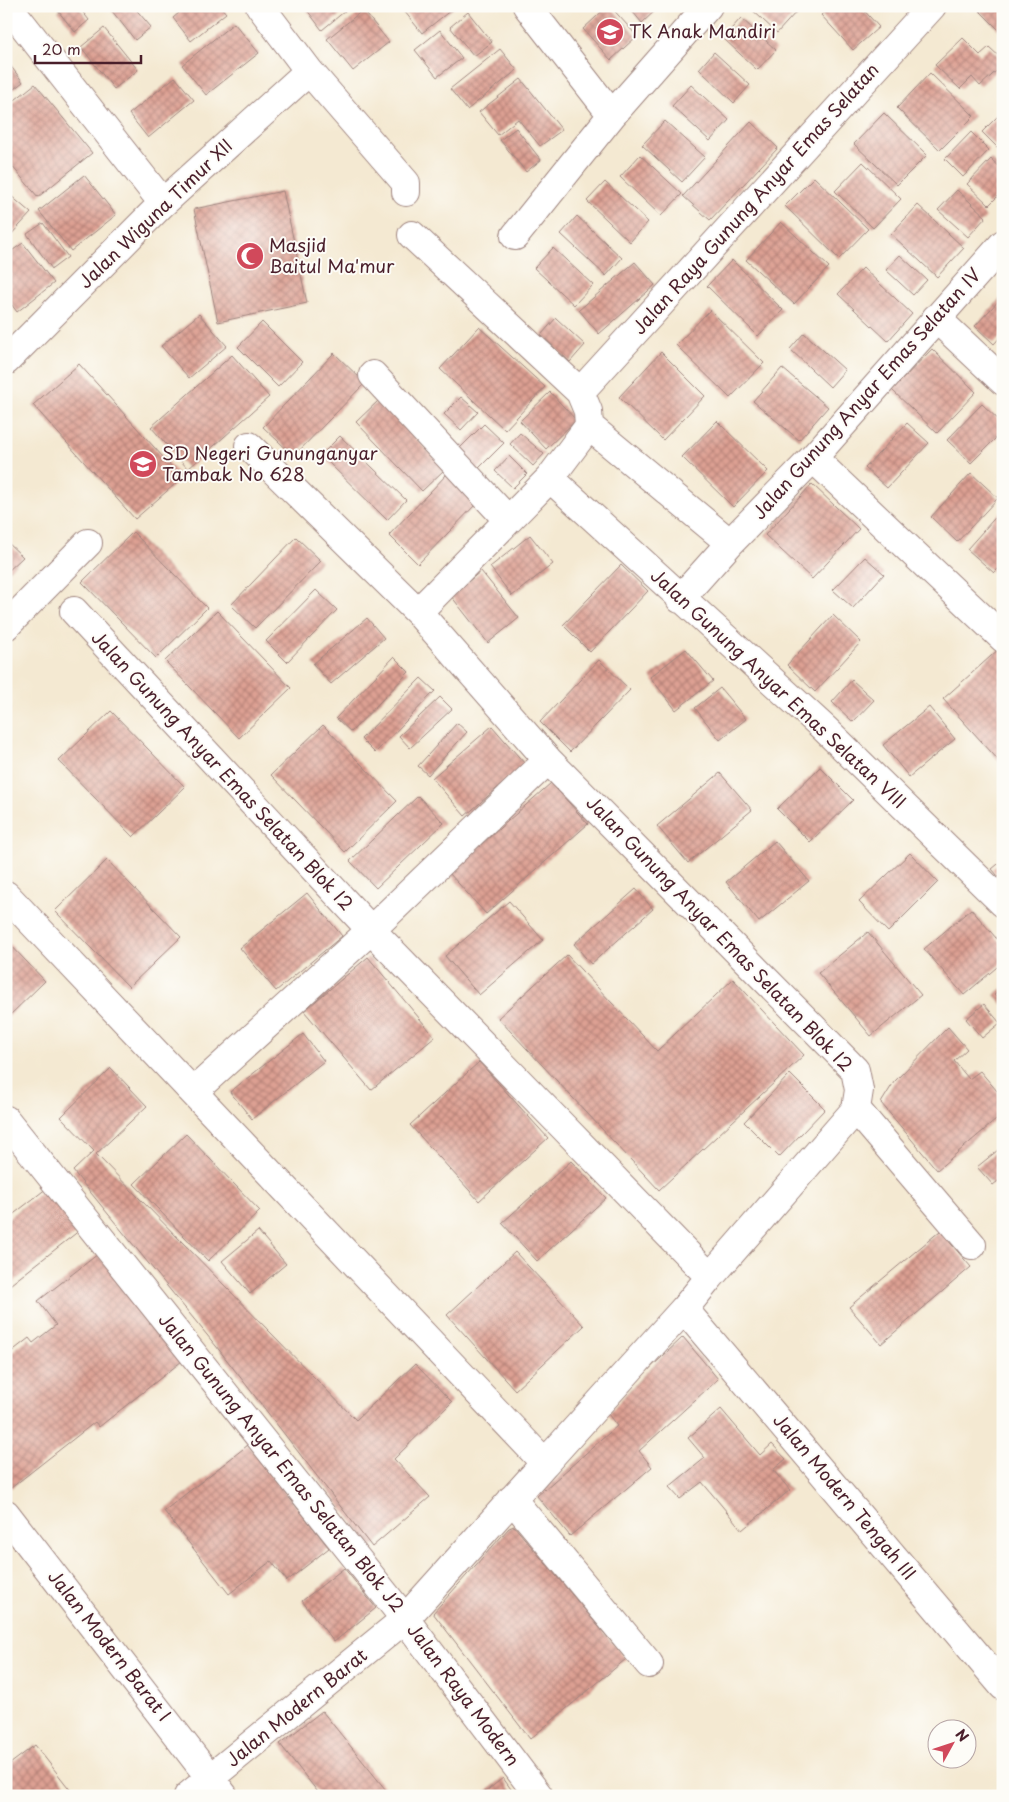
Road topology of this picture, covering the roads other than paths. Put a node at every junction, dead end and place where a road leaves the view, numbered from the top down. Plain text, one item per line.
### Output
1 (8, 6) edge
2 (260, 6) edge
3 (527, 6) edge
4 (708, 6) edge
5 (932, 6) edge
6 (309, 70) junction
7 (612, 115) junction
8 (406, 192) dead end
9 (163, 203) junction
10 (412, 235) dead end
11 (515, 236) dead end
12 (1003, 244) edge
13 (936, 318) junction
14 (9, 353) edge
15 (373, 375) dead end
16 (1003, 381) edge
17 (580, 392) junction
18 (589, 426) junction
19 (249, 446) dead end
20 (813, 458) junction
21 (550, 478) junction
22 (508, 520) junction
23 (88, 543) dead end
24 (730, 544) junction
25 (680, 599) junction
26 (74, 611) dead end
27 (418, 612) junction
28 (6, 626) edge
29 (1003, 638) edge
30 (548, 760) junction
31 (6, 895) edge
32 (1003, 903) edge
33 (371, 930) junction
34 (193, 1092) junction
35 (856, 1109) junction
36 (6, 1120) edge
37 (972, 1245) dead end
38 (710, 1277) junction
39 (684, 1309) junction
40 (545, 1463) junction
41 (512, 1499) junction
42 (6, 1514) edge
43 (405, 1619) junction
44 (649, 1664) dead end
45 (1003, 1686) edge
46 (218, 1787) edge
47 (188, 1796) edge
48 (538, 1796) edge

1 - 9 street
2 - 6 street
3 - 7 street
4 - 7 street
5 - 17 street, Jalan Raya Gunung Anyar Emas Selatan
6 - 8 street
6 - 9 street, Jalan Wiguna Timur XII
7 - 11 street
9 - 14 street, Jalan Wiguna Timur XII
10 - 17 street
12 - 13 street, Jalan Gunung Anyar Emas Selatan IV
13 - 16 street
13 - 20 street, Jalan Gunung Anyar Emas Selatan IV
15 - 22 street
17 - 18 street
18 - 21 street
18 - 24 street
19 - 27 street, Jalan Gunung Anyar Emas Selatan Blok I2
20 - 24 street, Jalan Gunung Anyar Emas Selatan IV
20 - 29 street
21 - 22 street
21 - 25 street, Jalan Gunung Anyar Emas Selatan VIII
22 - 27 street
23 - 28 street
24 - 25 street, Jalan Gunung Anyar Emas Selatan IV
25 - 32 street, Jalan Gunung Anyar Emas Selatan VIII
26 - 33 street, Jalan Gunung Anyar Emas Selatan Blok I2
27 - 30 street, Jalan Gunung Anyar Emas Selatan Blok I2
30 - 33 street
30 - 35 street, Jalan Gunung Anyar Emas Selatan Blok I2
31 - 34 street
33 - 34 street
33 - 38 street, Jalan Gunung Anyar Emas Selatan Blok I2
34 - 40 street
35 - 37 street
35 - 38 street
36 - 43 street, Jalan Gunung Anyar Emas Selatan Blok J2
38 - 39 street
39 - 40 street
39 - 45 street, Jalan Modern Tengah III
40 - 41 street, Jalan Gunung Anyar Emas Selatan Blok J2
41 - 43 street, Jalan Gunung Anyar Emas Selatan Blok J2
41 - 44 street
42 - 46 street, Jalan Modern Barat I
43 - 46 street, Jalan Modern Barat
43 - 48 street, Jalan Raya Modern
46 - 47 street, Jalan Modern Barat

